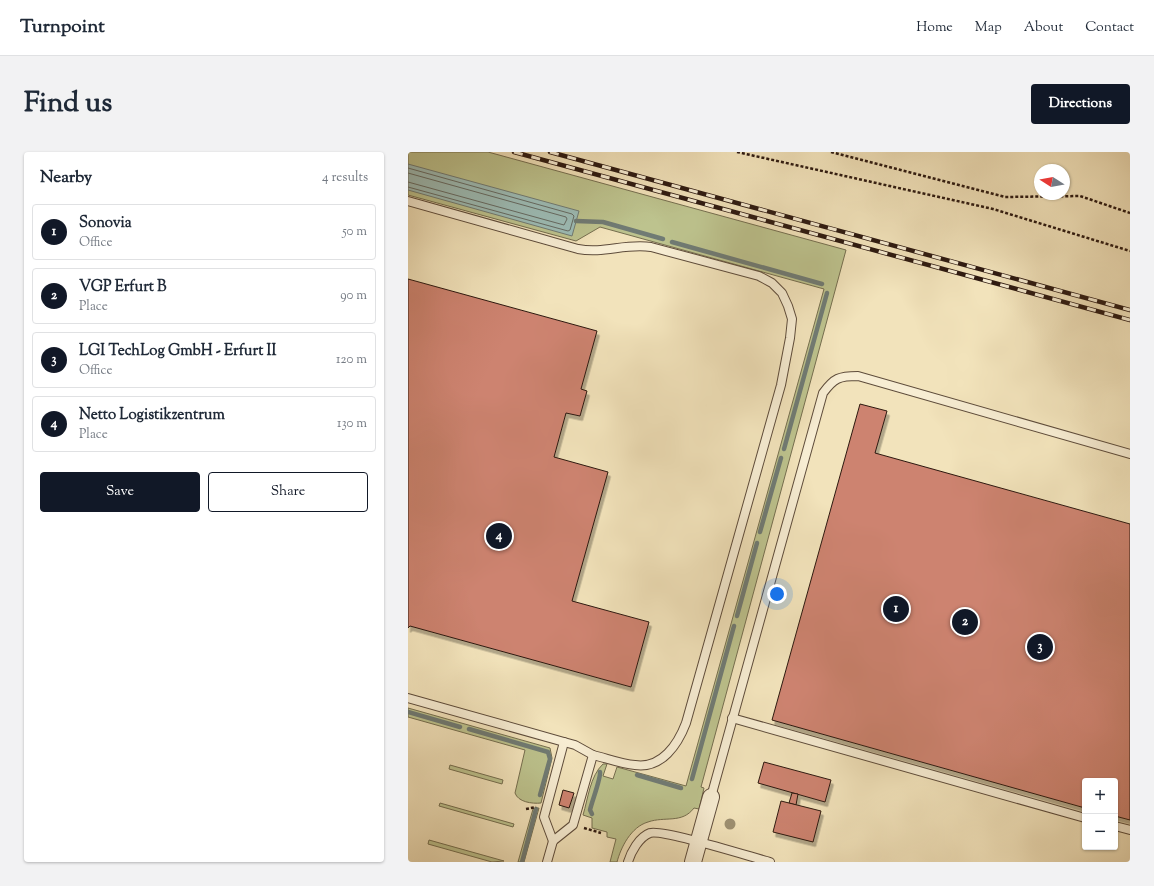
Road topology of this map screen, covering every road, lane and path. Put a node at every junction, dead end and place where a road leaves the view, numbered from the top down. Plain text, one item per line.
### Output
1 (737, 152) edge
2 (831, 152) edge
3 (408, 201) edge
4 (1130, 213) edge
5 (1130, 251) edge
6 (1130, 454) edge
7 (408, 698) edge
8 (732, 718) junction
9 (564, 742) junction
10 (593, 755) junction
11 (711, 796) joint
12 (547, 805) junction
13 (526, 809) dead end
14 (1082, 817) edge
15 (573, 825) junction
16 (1118, 827) edge
17 (1130, 830) edge
18 (600, 833) dead end
19 (554, 841) junction
20 (698, 842) junction
21 (547, 862) edge
22 (628, 862) edge
23 (693, 862) edge
24 (770, 862) edge

1 - 5 path
2 - 4 path
3 - 10 lane
6 - 8 lane
7 - 9 lane
8 - 11 lane
8 - 14 lane
9 - 10 lane
9 - 12 lane
10 - 15 lane
11 - 20 street
12 - 13 path
12 - 19 lane
15 - 18 path
15 - 19 lane
16 - 17 lane
19 - 21 lane
20 - 22 lane
20 - 23 street
20 - 24 lane

